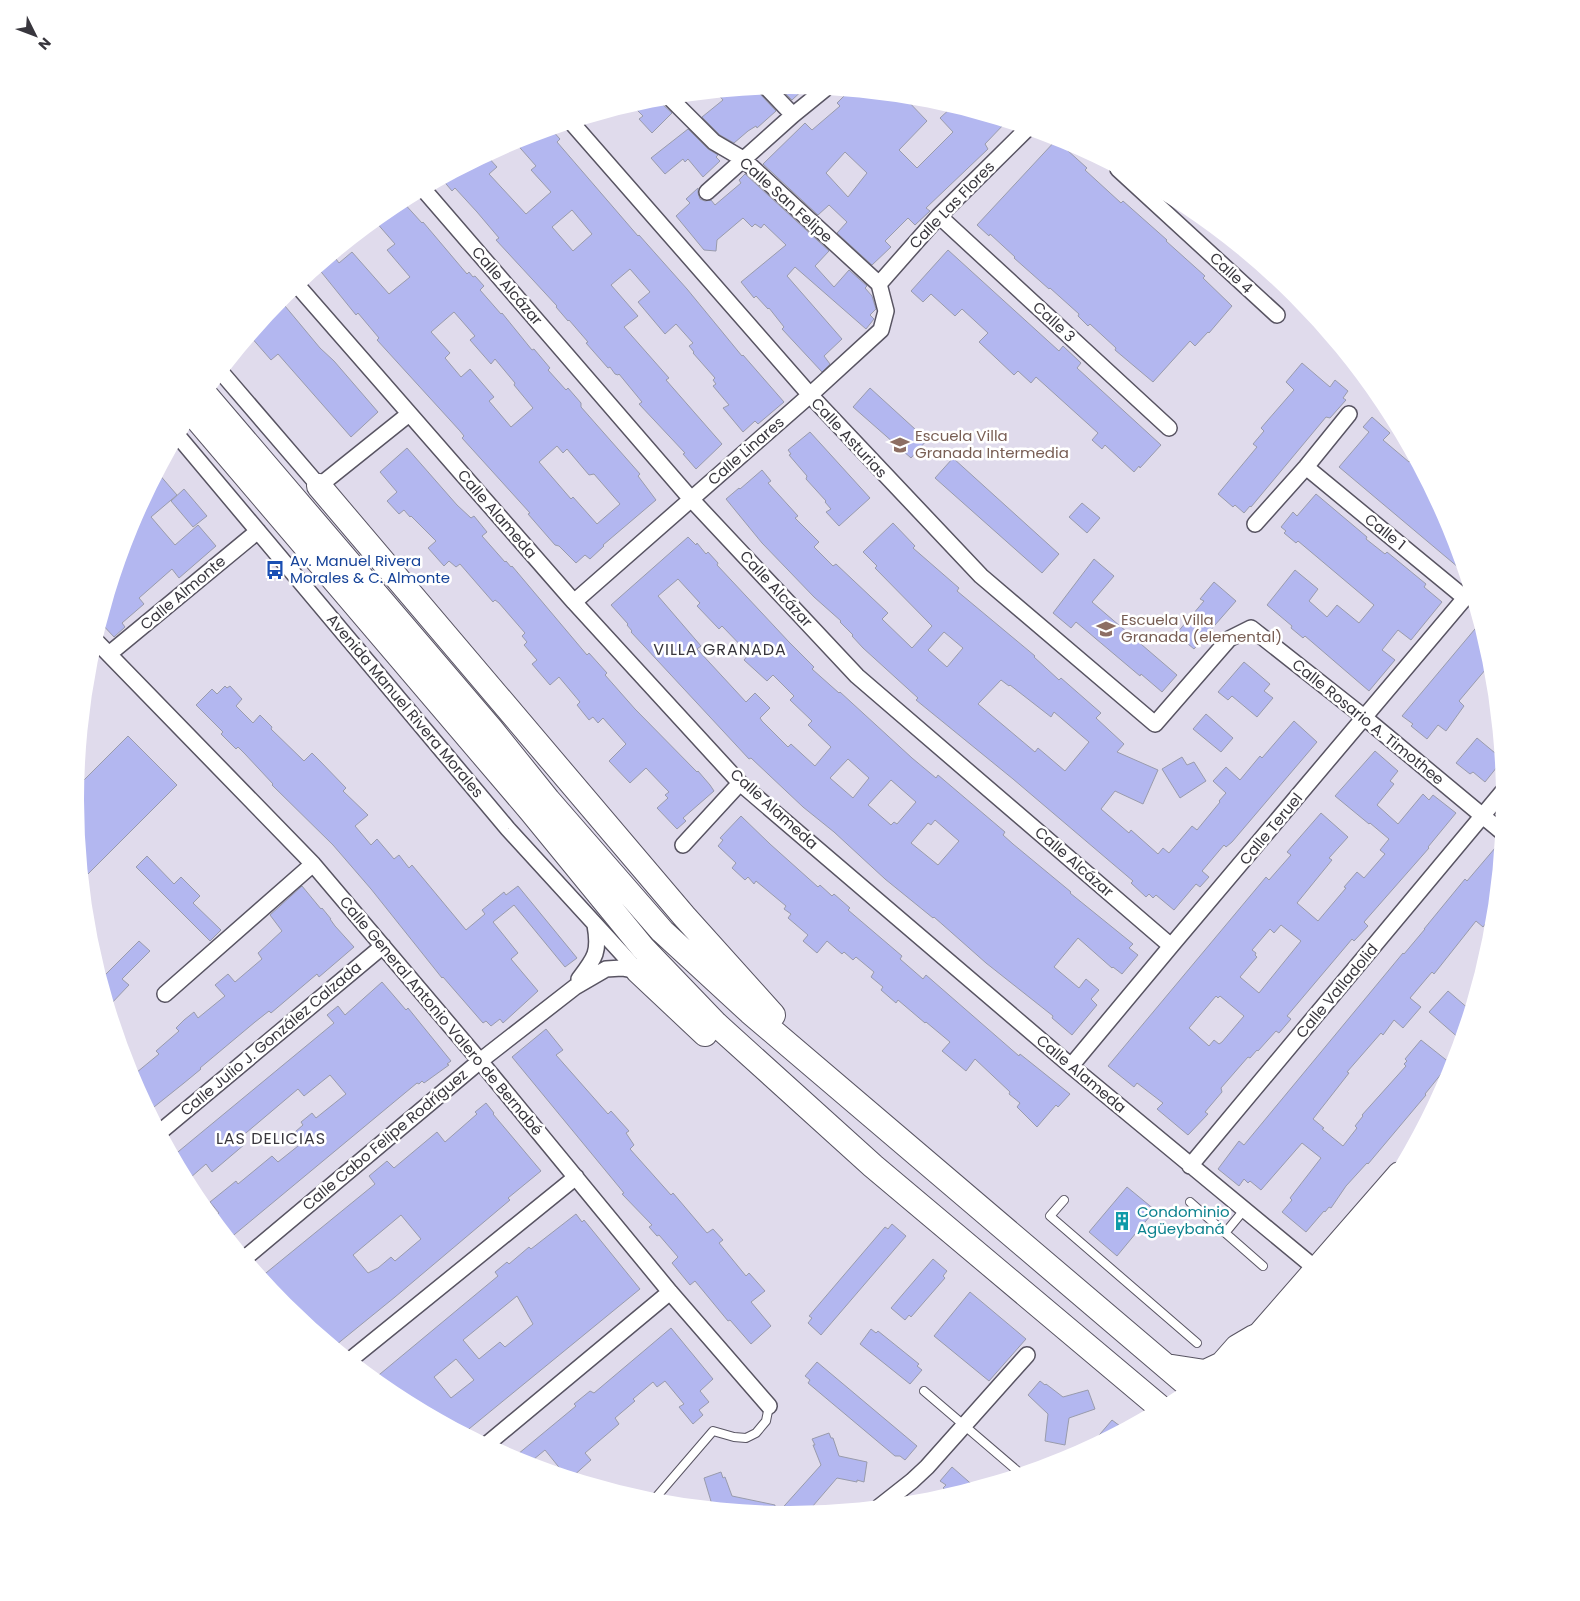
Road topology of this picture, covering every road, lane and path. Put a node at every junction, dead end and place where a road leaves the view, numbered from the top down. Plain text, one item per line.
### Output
1 (774, 95) edge
2 (817, 95) edge
3 (676, 104) edge
4 (793, 114) junction
5 (576, 128) edge
6 (1022, 134) edge
7 (743, 159) junction
8 (1135, 185) edge
9 (707, 192) dead end
10 (428, 195) edge
11 (939, 216) junction
12 (879, 284) junction
13 (302, 291) edge
14 (1278, 316) dead end
15 (225, 377) edge
16 (810, 395) junction
17 (209, 399) edge
18 (409, 414) junction
19 (1349, 414) dead end
20 (197, 418) edge
21 (1169, 428) dead end
22 (182, 441) edge
23 (1306, 467) junction
24 (320, 486) junction
25 (691, 499) junction
26 (1255, 524) dead end
27 (258, 531) junction
28 (1465, 592) edge
29 (1466, 597) edge
30 (574, 602) junction
31 (1229, 639) joint
32 (101, 646) edge
33 (109, 654) junction
34 (1365, 718) junction
35 (484, 738) junction
36 (740, 782) junction
37 (1496, 799) edge
38 (1482, 815) junction
39 (1495, 826) edge
40 (683, 845) dead end
41 (313, 864) junction
42 (595, 925) junction
43 (382, 946) junction
44 (1171, 946) junction
45 (638, 971) junction
46 (575, 987) junction
47 (165, 994) dead end
48 (480, 1061) junction
49 (1071, 1066) junction
50 (825, 1077) junction
51 (165, 1128) edge
52 (873, 1166) junction
53 (1190, 1166) junction
54 (576, 1177) junction
55 (1064, 1200) dead end
56 (1190, 1202) dead end
57 (1244, 1210) junction
58 (1362, 1214) edge
59 (1225, 1233) junction
60 (250, 1254) edge
61 (1263, 1266) dead end
62 (1315, 1268) junction
63 (670, 1292) junction
64 (1281, 1308) edge
65 (1196, 1343) dead end
66 (1027, 1355) dead end
67 (354, 1356) edge
68 (1166, 1366) junction
69 (1205, 1372) edge
70 (1187, 1384) edge
71 (924, 1391) dead end
72 (1155, 1405) edge
73 (769, 1406) joint
74 (964, 1425) junction
75 (492, 1440) edge
76 (1016, 1469) edge
77 (659, 1494) edge
78 (888, 1500) edge

1 - 4 street
2 - 4 street
3 - 7 street, Calle San Felipe
4 - 7 street
5 - 16 street, Calle Asturias
6 - 11 street, Calle Las Flores
7 - 9 street
7 - 12 street, Calle San Felipe
8 - 14 street, Calle 4
10 - 25 street, Calle Alcázar
11 - 12 street, Calle Las Flores
11 - 21 street, Calle 3
12 - 16 street, Calle Linares
13 - 18 street, Calle Alameda
15 - 24 street
16 - 25 street, Calle Linares
16 - 31 street, Calle Asturias
17 - 35 highway
18 - 24 street
18 - 30 street, Calle Alameda
19 - 23 street
20 - 35 highway
22 - 27 street, Avenida Manuel Rivera Morales
23 - 26 street
23 - 28 street, Calle 1
24 - 50 highway
25 - 30 street, Calle Linares
25 - 44 street, Calle Alcázar
27 - 33 street, Calle Almonte
27 - 42 street, Avenida Manuel Rivera Morales
29 - 34 street, Calle Teruel
30 - 36 street, Calle Alameda
31 - 34 street, Calle Rosario A. Timothee
32 - 33 street, Calle General Antonio Valero de Bernabé
33 - 41 street, Calle General Antonio Valero de Bernabé
34 - 38 street, Calle Rosario A. Timothee
34 - 44 street, Calle Teruel
35 - 50 highway
35 - 52 highway
36 - 40 street
36 - 49 street, Calle Alameda
37 - 38 street, Calle Valladolid
38 - 39 street, Calle Rosario A. Timothee
38 - 53 street, Calle Valladolid
41 - 43 street, Calle General Antonio Valero de Bernabé
41 - 47 street
42 - 45 street, Avenida Manuel Rivera Morales
42 - 46 street
43 - 48 street, Calle General Antonio Valero de Bernabé
43 - 51 street, Calle Julio J. González Calzada
44 - 49 street, Calle Teruel
45 - 46 street
45 - 52 highway
46 - 48 street, Calle Cabo Felipe Rodríguez
48 - 54 street, Calle General Antonio Valero de Bernabé
48 - 60 street, Calle Cabo Felipe Rodríguez
49 - 53 street, Calle Alameda
50 - 68 highway
52 - 72 highway
53 - 57 street, Calle Alameda
54 - 63 street, Calle General Antonio Valero de Bernabé
54 - 67 street
55 - 65 lane
56 - 59 lane
57 - 59 lane
57 - 62 street, Calle Alameda
58 - 62 street
59 - 61 lane
62 - 64 street
63 - 73 street, Calle General Antonio Valero de Bernabé
63 - 75 street
66 - 74 street
68 - 69 highway
68 - 70 highway
71 - 74 lane
73 - 77 lane
74 - 76 lane
74 - 78 street

